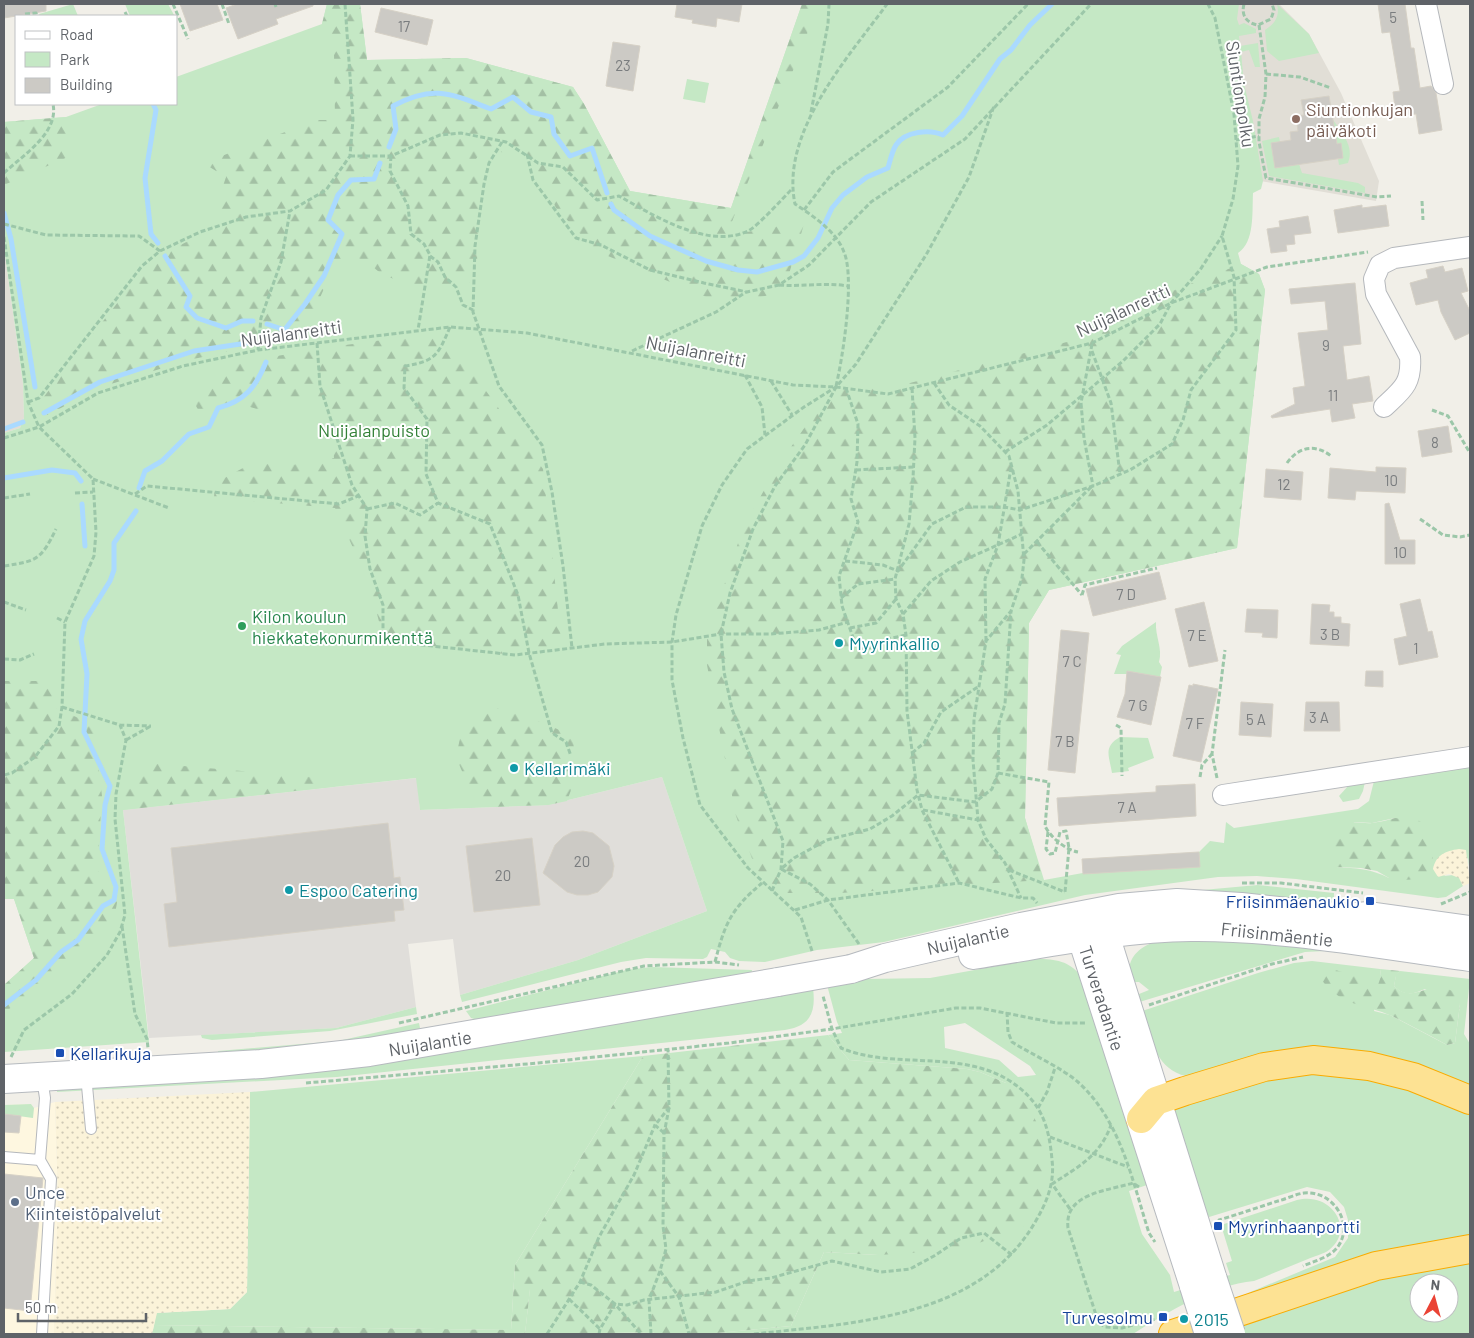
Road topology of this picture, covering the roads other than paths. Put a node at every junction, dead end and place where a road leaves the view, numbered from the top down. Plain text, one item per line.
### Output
1 (1426, 4) edge
2 (1443, 84) dead end
3 (1470, 247) edge
4 (1384, 406) dead end
5 (1470, 756) edge
6 (1219, 790) road end
7 (1085, 921) junction
8 (1470, 930) edge
9 (1470, 957) edge
10 (7, 1068) edge
11 (86, 1074) junction
12 (42, 1077) junction
13 (1470, 1100) edge
14 (1149, 1110) junction
15 (91, 1129) dead end
16 (4, 1157) edge
17 (40, 1160) junction
18 (1470, 1249) edge
19 (1204, 1283) junction
20 (42, 1334) edge
21 (1173, 1334) edge
22 (1209, 1334) edge
23 (1231, 1334) edge

1 - 2 street
3 - 4 street
5 - 6 street
7 - 8 main road, Friisinmäentie
7 - 9 main road, Friisinmäentie
7 - 11 main road, Nuijalantie, bridge
7 - 14 main road, Turveradantie
10 - 12 main road, Nuijalantie
11 - 12 main road, Nuijalantie
11 - 15 lane
12 - 17 lane
13 - 14 highway
14 - 19 main road, Turveradantie
16 - 17 lane
17 - 20 lane
18 - 21 highway
19 - 22 main road, Turveradantie, bridge
19 - 23 main road, Turveradantie, bridge

